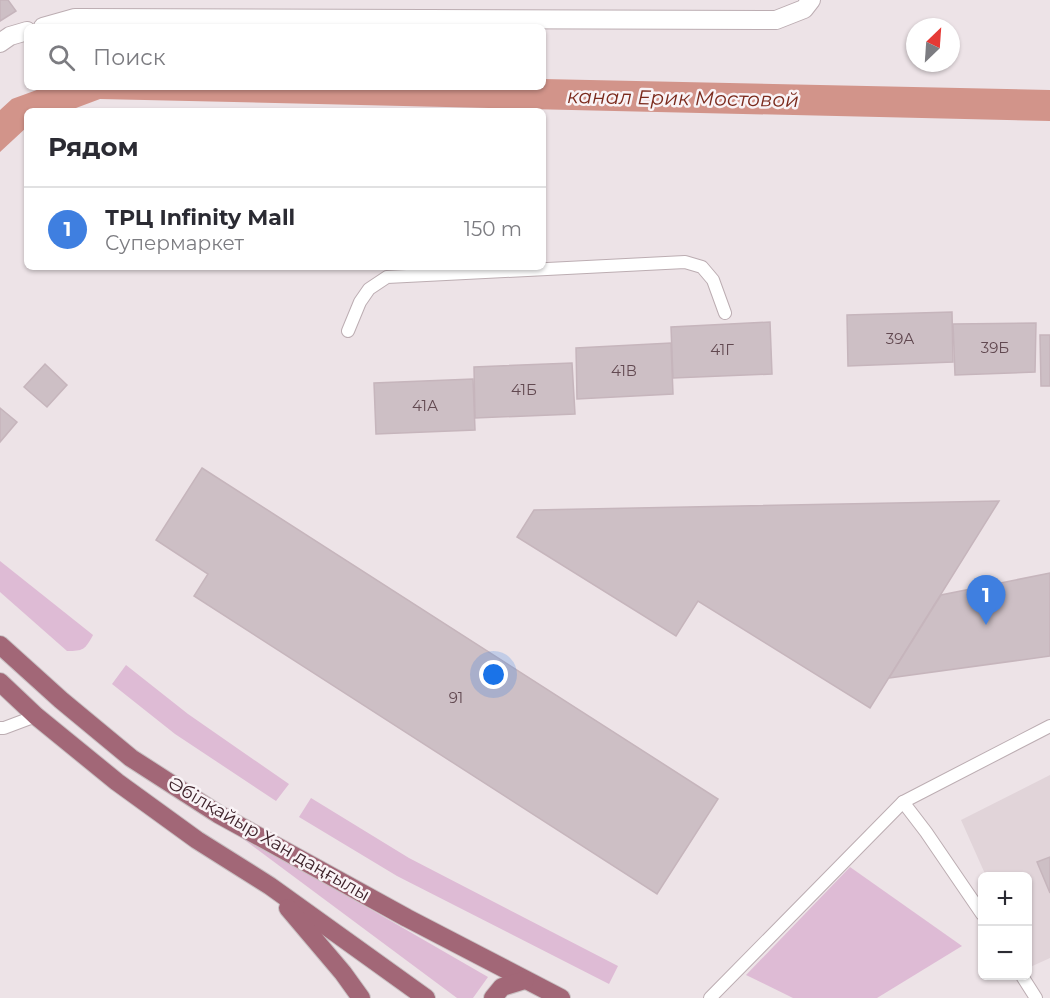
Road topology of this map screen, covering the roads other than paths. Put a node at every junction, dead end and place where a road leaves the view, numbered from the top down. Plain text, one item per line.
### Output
1 (811, 0) edge
2 (53, 24) edge
3 (24, 33) edge
4 (0, 43) edge
5 (546, 269) edge
6 (536, 270) edge
7 (725, 313) dead end
8 (348, 331) dead end
9 (0, 645) edge
10 (0, 682) edge
11 (36, 716) junction
12 (1050, 726) edge
13 (0, 728) edge
14 (903, 802) junction
15 (270, 886) junction
16 (978, 908) edge
17 (525, 980) junction
18 (1025, 980) edge
19 (361, 998) edge
20 (426, 998) edge
21 (493, 998) edge
22 (561, 998) edge
23 (710, 998) edge
24 (1036, 998) edge

1 - 2 street
3 - 4 street
5 - 7 lane
6 - 8 lane
9 - 17 main road, Әбілқайыр Хан даңғылы
10 - 11 main road, Әбілқайыр Хан даңғылы
11 - 13 lane
11 - 15 main road, Әбілқайыр Хан даңғылы
12 - 14 lane
14 - 16 lane
14 - 23 lane
15 - 19 main road
15 - 20 main road, Әбілқайыр Хан даңғылы
17 - 21 main road
17 - 22 main road, Әбілқайыр Хан даңғылы
18 - 24 lane

